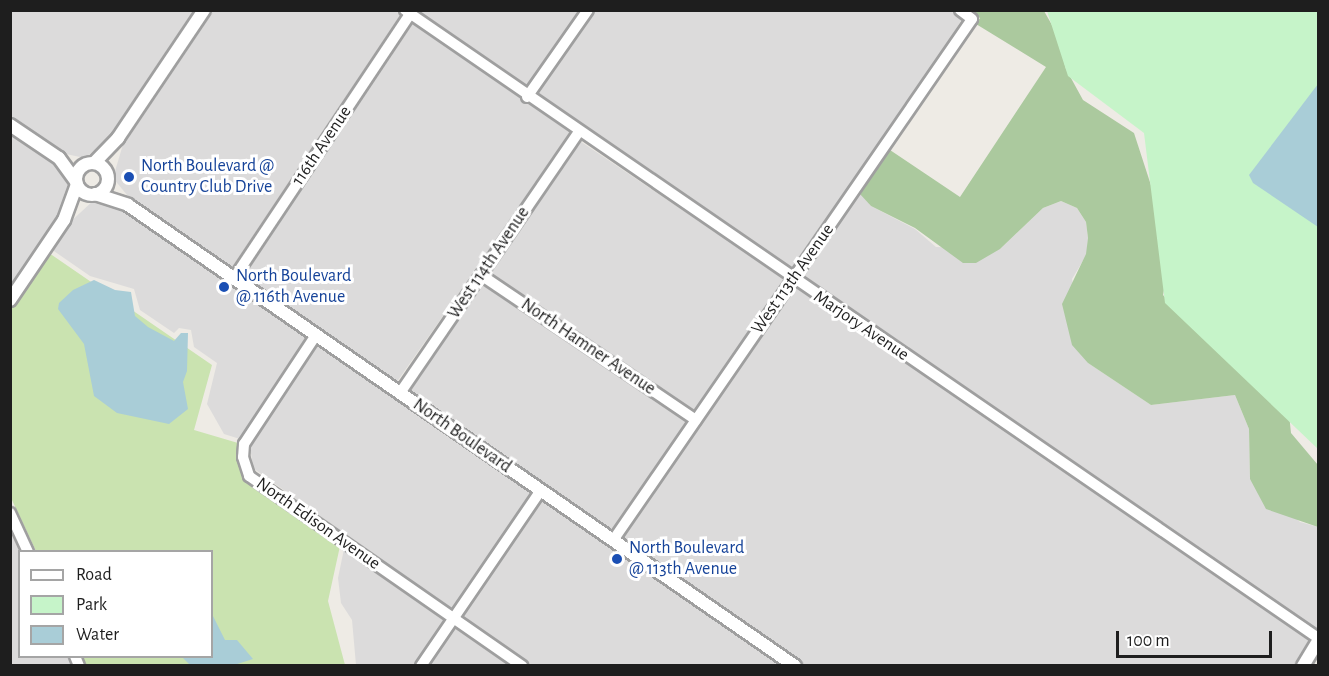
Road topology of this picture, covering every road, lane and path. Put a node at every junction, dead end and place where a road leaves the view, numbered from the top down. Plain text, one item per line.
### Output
1 (204, 10) edge
2 (588, 10) edge
3 (960, 10) edge
4 (407, 12) edge
5 (527, 97) junction
6 (10, 125) edge
7 (578, 133) junction
8 (118, 138) junction
9 (58, 158) junction
10 (90, 164) junction
11 (107, 176) junction
12 (76, 183) junction
13 (93, 194) junction
14 (128, 205) junction
15 (64, 220) junction
16 (481, 275) junction
17 (234, 278) junction
18 (793, 280) junction
19 (10, 300) edge
20 (316, 335) junction
21 (400, 393) junction
22 (696, 420) junction
23 (541, 490) junction
24 (10, 513) edge
25 (614, 539) junction
26 (27, 550) edge
27 (453, 618) junction
28 (1318, 640) edge
29 (422, 666) edge
30 (522, 666) edge
31 (795, 666) edge
32 (1302, 666) edge

1 - 8 street
2 - 5 street
3 - 18 street, West 113th Avenue
4 - 5 street, Marjory Avenue
4 - 17 street, 116th Avenue
5 - 7 street, Marjory Avenue
6 - 9 street
7 - 16 street, West 114th Avenue
7 - 18 street, Marjory Avenue
8 - 10 street
8 - 11 street
9 - 10 street
9 - 12 street
10 - 11 street
10 - 12 street
11 - 13 street
11 - 14 street, North Boulevard
12 - 13 street
12 - 15 street
13 - 14 street, North Boulevard
13 - 15 street
14 - 17 street, North Boulevard
15 - 19 street
16 - 21 street, West 114th Avenue
16 - 22 street, North Hamner Avenue
17 - 20 street, North Boulevard
18 - 22 street, West 113th Avenue
18 - 28 street, Marjory Avenue
20 - 21 street, North Boulevard
20 - 27 street, North Edison Avenue
21 - 23 street, North Boulevard
22 - 25 street, West 113th Avenue
23 - 25 street, North Boulevard
23 - 27 street
24 - 26 street
25 - 31 street, North Boulevard
27 - 29 street
27 - 30 street, North Edison Avenue
28 - 32 street

